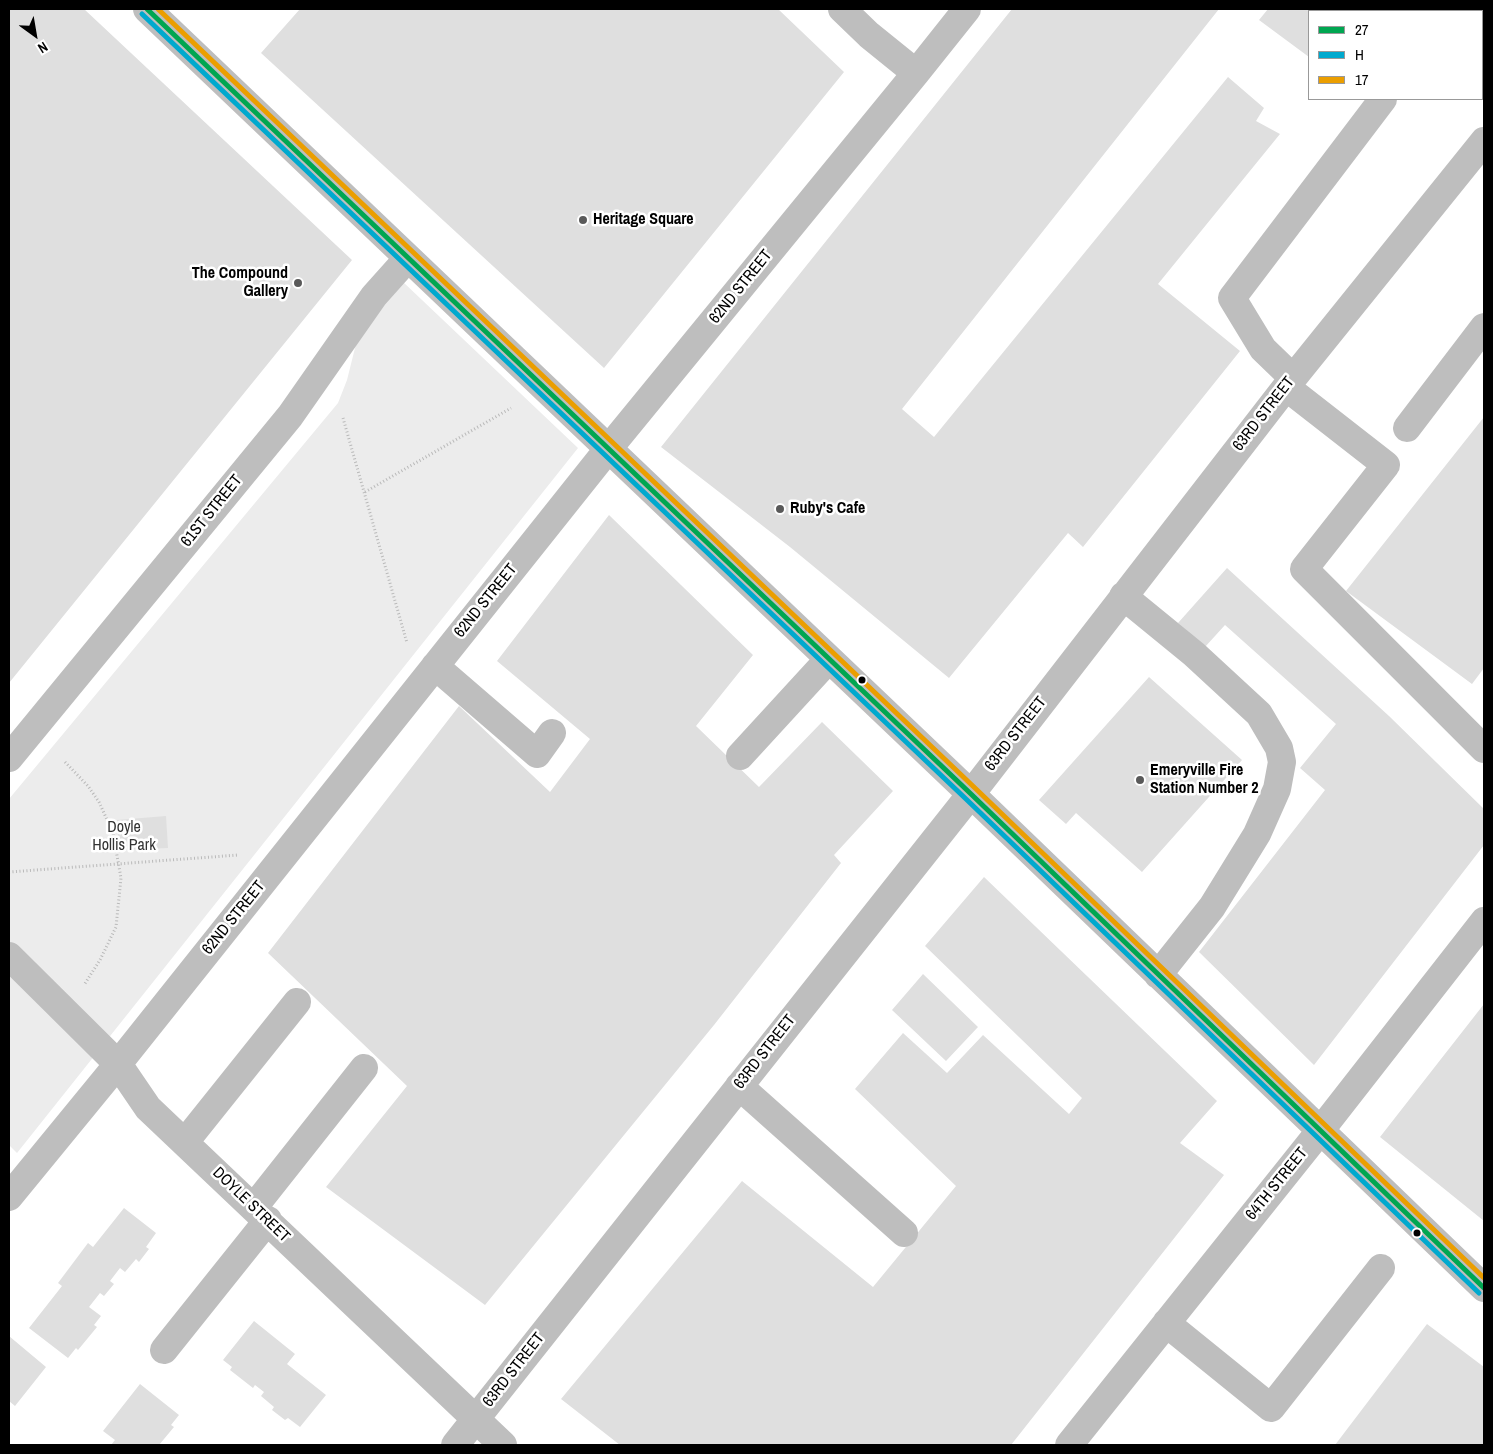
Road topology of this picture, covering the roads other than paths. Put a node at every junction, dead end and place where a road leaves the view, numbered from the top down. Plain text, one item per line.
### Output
1 (147, 9) edge
2 (842, 9) edge
3 (967, 9) edge
4 (916, 73) junction
5 (1382, 100) edge
6 (1484, 141) edge
7 (408, 258) junction
8 (1484, 326) edge
9 (1289, 382) junction
10 (1407, 428) dead end
11 (609, 448) junction
12 (1123, 596) junction
13 (829, 659) junction
14 (434, 666) junction
15 (552, 733) dead end
16 (1484, 749) edge
17 (740, 756) dead end
18 (9, 758) edge
19 (971, 794) junction
20 (1484, 921) edge
21 (9, 956) edge
22 (1158, 975) junction
23 (297, 1002) dead end
24 (118, 1064) junction
25 (364, 1068) dead end
26 (739, 1086) junction
27 (1320, 1131) junction
28 (185, 1142) junction
29 (9, 1197) edge
30 (261, 1214) junction
31 (904, 1233) dead end
32 (1380, 1268) dead end
33 (1484, 1288) edge
34 (1166, 1323) junction
35 (164, 1350) dead end
36 (476, 1419) junction
37 (455, 1445) edge
38 (503, 1445) edge
39 (1071, 1445) edge

1 - 7 street
2 - 4 street
3 - 4 street, 62ND STREET
4 - 11 street, 62ND STREET
5 - 9 street
6 - 9 street, 63RD STREET
7 - 11 street
7 - 18 street, 61ST STREET
8 - 10 street
9 - 12 street, 63RD STREET
9 - 16 street
11 - 13 street
11 - 14 street, 62ND STREET
12 - 19 street, 63RD STREET
12 - 22 street
13 - 17 street
13 - 19 street
14 - 15 street
14 - 24 street, 62ND STREET
19 - 22 street
19 - 26 street, 63RD STREET
20 - 27 street, 64TH STREET
21 - 24 street, DOYLE STREET
22 - 27 street
23 - 28 street
24 - 28 street, DOYLE STREET
24 - 29 street, 62ND STREET
25 - 30 street
26 - 31 street
26 - 36 street, 63RD STREET
27 - 33 street
27 - 34 street, 64TH STREET
28 - 30 street, DOYLE STREET
30 - 35 street
30 - 36 street, DOYLE STREET
32 - 34 street
34 - 39 street, 64TH STREET
36 - 37 street, 63RD STREET
36 - 38 street, DOYLE STREET

